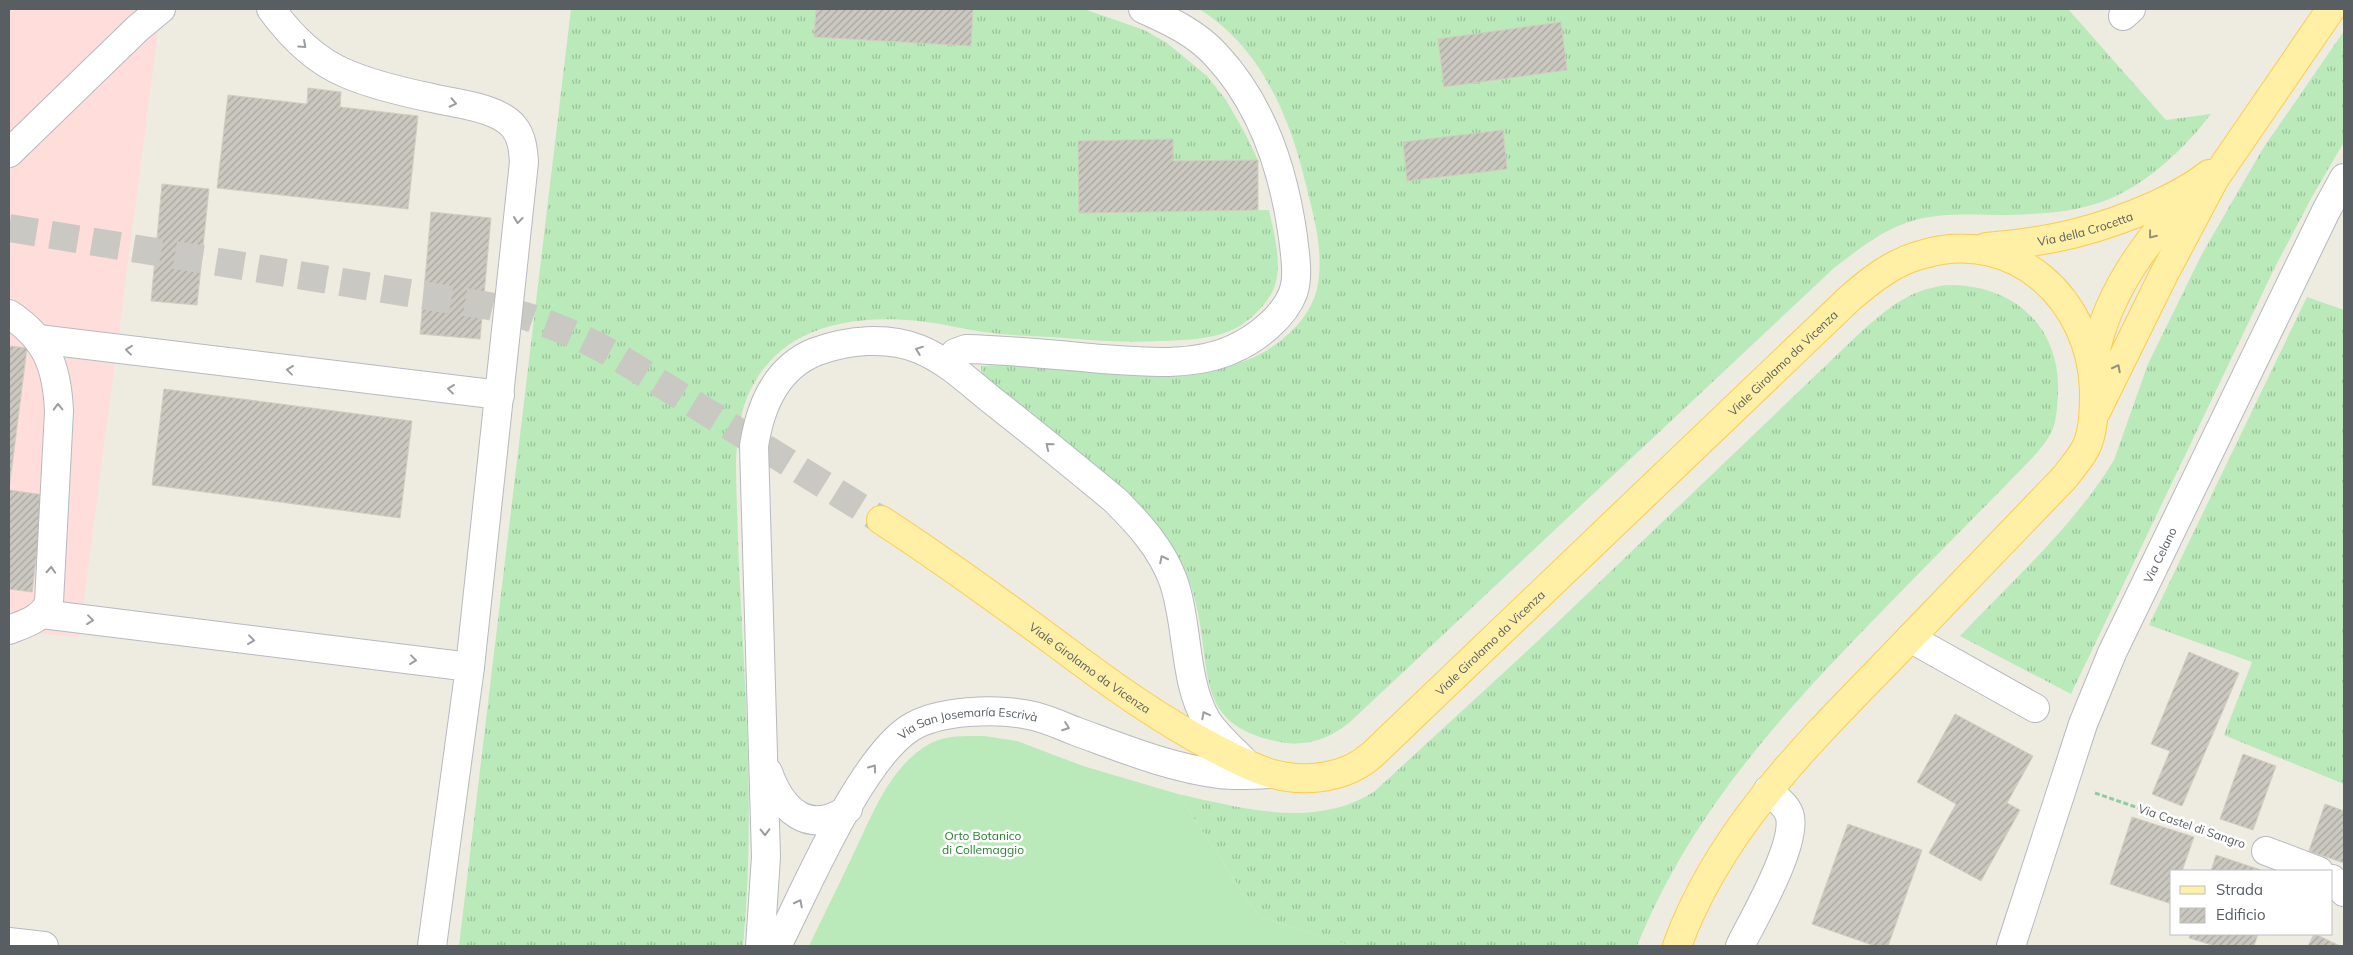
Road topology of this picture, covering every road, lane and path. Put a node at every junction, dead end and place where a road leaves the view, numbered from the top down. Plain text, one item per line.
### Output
1 (161, 9) edge
2 (271, 9) edge
3 (1143, 9) edge
4 (2332, 9) edge
5 (2235, 147) junction
6 (9, 153) edge
7 (2209, 174) junction
8 (2344, 178) edge
9 (1952, 250) junction
10 (2056, 289) junction
11 (2154, 293) junction
12 (2110, 310) junction
13 (9, 314) edge
14 (38, 339) junction
15 (946, 363) junction
16 (2092, 372) junction
17 (500, 395) junction
18 (2092, 428) junction
19 (881, 520) tunnel mouth
20 (42, 614) junction
21 (9, 630) edge
22 (1910, 638) junction
23 (470, 667) junction
24 (2036, 708) dead end
25 (764, 748) junction
26 (1260, 769) junction
27 (2064, 783) junction
28 (1768, 790) junction
29 (848, 810) junction
30 (2266, 852) joint
31 (2316, 870) edge
32 (2333, 880) edge
33 (2344, 892) edge
34 (9, 942) edge
35 (44, 946) edge
36 (432, 946) edge
37 (760, 946) edge
38 (778, 946) edge
39 (1677, 946) edge
40 (1740, 946) edge
41 (2011, 946) edge

1 - 6 street
2 -> 17 street
3 - 15 street
4 - 5 main road, Via della Crocetta
5 - 7 main road, Via della Crocetta
5 - 11 main road, Via della Crocetta
7 - 9 main road, Via della Crocetta
7 -> 12 main road, Via della Crocetta
8 - 27 street, Via Celano
9 - 10 main road, Viale Girolamo da Vicenza
9 - 26 main road, Viale Girolamo da Vicenza
10 - 12 main road, Via della Crocetta
10 - 16 main road, Viale Girolamo da Vicenza
11 - 12 main road, Via della Crocetta
18 -> 11 main road, Via della Crocetta
12 - 16 main road, Via della Crocetta
13 - 14 street
17 -> 14 street
20 -> 14 street
15 -> 25 street
26 -> 15 street
16 - 18 main road, Viale Girolamo da Vicenza
17 - 23 street
18 - 22 main road, Viale Girolamo da Vicenza
19 - 26 main road, Viale Girolamo da Vicenza
20 - 21 street
20 -> 23 street
22 - 24 street
22 - 28 main road, Viale Girolamo da Vicenza
23 - 36 street
25 - 29 street
25 -> 37 street
29 -> 26 street, Via San Josemaría Escrivà
27 - 30 path, Via Castel di Sangro
27 - 41 street, Via Celano
28 - 39 main road, Viale Girolamo da Vicenza
28 - 40 street
38 -> 29 street, Via San Josemaría Escrivà
30 - 31 street
32 - 33 street
34 - 35 street

